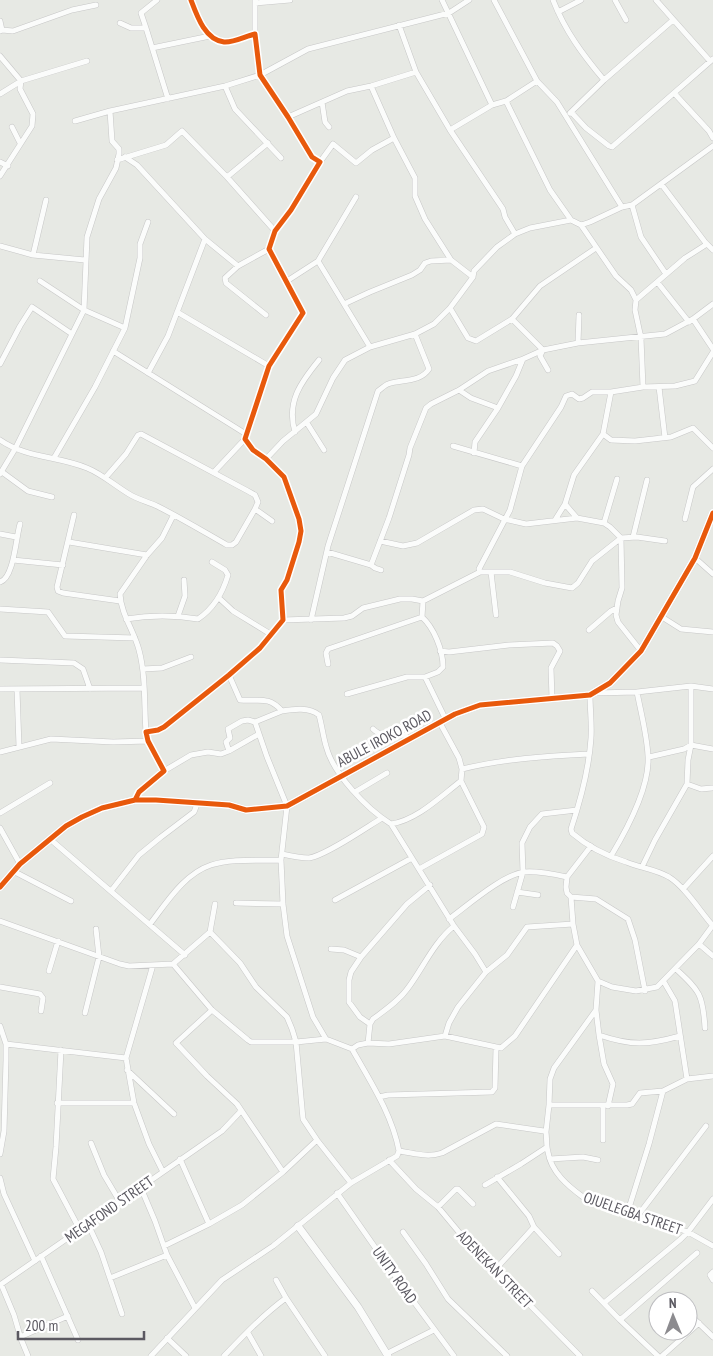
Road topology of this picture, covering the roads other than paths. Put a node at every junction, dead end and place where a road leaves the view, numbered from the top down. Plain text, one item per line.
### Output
1 (157, 0) edge
2 (192, 0) edge
3 (290, 0) edge
4 (442, 0) edge
5 (469, 0) edge
6 (494, 0) edge
7 (553, 0) edge
8 (581, 0) edge
9 (615, 0) edge
10 (656, 0) edge
11 (255, 1) edge
12 (96, 5) dead end
13 (558, 12) junction
14 (449, 13) junction
15 (626, 20) dead end
16 (673, 20) junction
17 (0, 21) edge
18 (120, 23) dead end
19 (399, 25) junction
20 (146, 28) junction
21 (1, 31) edge
22 (255, 34) junction
23 (210, 36) junction
24 (152, 48) junction
25 (0, 56) edge
26 (711, 60) edge
27 (86, 61) dead end
28 (416, 72) junction
29 (260, 75) junction
30 (21, 80) junction
31 (604, 80) junction
32 (537, 81) junction
33 (225, 86) junction
34 (372, 86) junction
35 (674, 93) junction
36 (0, 94) edge
37 (168, 99) junction
38 (506, 101) junction
39 (322, 102) junction
40 (492, 105) junction
41 (110, 111) junction
42 (571, 112) junction
43 (288, 117) junction
44 (567, 117) junction
45 (75, 121) dead end
46 (12, 126) dead end
47 (329, 127) dead end
48 (711, 129) edge
49 (450, 130) junction
50 (394, 138) junction
51 (713, 138) edge
52 (20, 143) junction
53 (268, 143) junction
54 (713, 146) edge
55 (125, 157) junction
56 (281, 158) dead end
57 (117, 160) junction
58 (0, 162) edge
59 (320, 162) junction
60 (8, 166) junction
61 (0, 176) edge
62 (226, 177) junction
63 (662, 185) junction
64 (356, 197) dead end
65 (46, 200) dead end
66 (632, 205) junction
67 (622, 207) junction
68 (571, 220) junction
69 (148, 222) dead end
70 (581, 225) junction
71 (275, 231) junction
72 (515, 234) junction
73 (205, 238) junction
74 (707, 244) junction
75 (0, 246) edge
76 (596, 248) junction
77 (269, 249) junction
78 (713, 250) edge
79 (33, 255) junction
80 (85, 260) junction
81 (451, 260) junction
82 (318, 261) junction
83 (238, 266) junction
84 (666, 274) junction
85 (473, 277) junction
86 (40, 281) dead end
87 (287, 281) junction
88 (658, 283) junction
89 (636, 300) junction
90 (344, 304) junction
91 (713, 304) edge
92 (450, 308) junction
93 (84, 310) junction
94 (177, 312) junction
95 (266, 314) dead end
96 (579, 315) dead end
97 (512, 319) junction
98 (691, 320) junction
99 (125, 328) junction
100 (72, 334) junction
101 (415, 334) junction
102 (641, 338) junction
103 (578, 343) junction
104 (370, 347) junction
105 (542, 350) junction
106 (713, 350) edge
107 (114, 351) junction
108 (523, 359) junction
109 (319, 360) dead end
110 (0, 364) edge
111 (269, 366) junction
112 (548, 370) dead end
113 (148, 373) junction
114 (643, 387) junction
115 (659, 387) junction
116 (460, 390) junction
117 (611, 392) junction
118 (498, 408) junction
119 (306, 423) junction
120 (295, 432) junction
121 (603, 434) junction
122 (245, 437) junction
123 (665, 438) junction
124 (0, 440) edge
125 (453, 446) dead end
126 (713, 448) edge
127 (15, 449) junction
128 (324, 450) dead end
129 (474, 453) junction
130 (54, 458) junction
131 (266, 459) junction
132 (522, 466) junction
133 (713, 469) edge
134 (214, 472) junction
135 (1, 473) edge
136 (106, 478) junction
137 (617, 479) dead end
138 (648, 480) dead end
139 (52, 497) dead end
140 (565, 504) junction
141 (255, 509) junction
142 (713, 513) edge
143 (74, 515) dead end
144 (173, 516) junction
145 (577, 518) junction
146 (504, 519) junction
147 (685, 519) dead end
148 (556, 520) junction
149 (272, 521) dead end
150 (604, 523) junction
151 (20, 524) dead end
152 (0, 534) edge
153 (16, 537) junction
154 (633, 537) junction
155 (622, 538) junction
156 (380, 541) junction
157 (665, 541) dead end
158 (69, 542) junction
159 (327, 552) junction
160 (147, 555) junction
161 (695, 558) junction
162 (13, 560) junction
163 (212, 562) dead end
164 (63, 565) junction
165 (371, 565) junction
166 (381, 570) dead end
167 (480, 572) junction
168 (491, 572) junction
169 (713, 574) edge
170 (184, 580) dead end
171 (0, 582) edge
172 (219, 598) junction
173 (120, 601) junction
174 (423, 601) junction
175 (617, 608) junction
176 (0, 610) edge
177 (496, 615) dead end
178 (178, 616) junction
179 (422, 617) junction
180 (662, 617) junction
181 (126, 619) junction
182 (284, 620) junction
183 (311, 620) junction
184 (589, 630) dead end
185 (713, 632) edge
186 (272, 636) junction
187 (135, 638) junction
188 (440, 651) junction
189 (641, 651) junction
190 (449, 652) junction
191 (191, 656) dead end
192 (0, 660) edge
193 (443, 661) junction
194 (328, 664) dead end
195 (143, 669) junction
196 (229, 675) junction
197 (425, 677) junction
198 (690, 686) junction
199 (144, 688) junction
200 (0, 689) edge
201 (17, 689) junction
202 (90, 689) junction
203 (713, 689) edge
204 (637, 692) junction
205 (348, 694) dead end
206 (592, 694) junction
207 (552, 698) junction
208 (282, 712) junction
209 (443, 721) junction
210 (255, 722) junction
211 (372, 729) dead end
212 (146, 732) junction
213 (258, 734) junction
214 (408, 739) junction
215 (148, 741) junction
216 (691, 745) junction
217 (20, 747) junction
218 (713, 749) edge
219 (229, 751) junction
220 (0, 752) edge
221 (589, 754) junction
222 (648, 757) junction
223 (462, 769) junction
224 (164, 771) junction
225 (387, 773) dead end
226 (341, 776) junction
227 (461, 781) junction
228 (50, 783) dead end
229 (687, 784) junction
230 (712, 788) edge
231 (355, 792) junction
232 (135, 800) junction
233 (198, 802) junction
234 (287, 806) junction
235 (577, 810) junction
236 (0, 813) edge
237 (382, 818) junction
238 (391, 824) junction
239 (0, 828) edge
240 (50, 839) junction
241 (591, 846) junction
242 (611, 856) junction
243 (713, 856) edge
244 (282, 857) junction
245 (412, 858) junction
246 (20, 864) junction
247 (642, 867) junction
248 (420, 869) junction
249 (13, 871) junction
250 (523, 872) junction
251 (567, 877) junction
252 (430, 885) junction
253 (0, 887) edge
254 (683, 889) junction
255 (111, 891) junction
256 (518, 892) junction
257 (538, 895) dead end
258 (571, 897) junction
259 (335, 900) dead end
260 (71, 901) dead end
261 (236, 903) dead end
262 (215, 904) dead end
263 (282, 904) junction
264 (513, 908) dead end
265 (448, 919) junction
266 (0, 921) edge
267 (150, 924) junction
268 (573, 924) junction
269 (713, 925) edge
270 (454, 926) junction
271 (96, 929) dead end
272 (210, 932) junction
273 (58, 941) junction
274 (699, 944) junction
275 (577, 945) junction
276 (332, 949) dead end
277 (185, 955) junction
278 (98, 956) junction
279 (713, 956) edge
280 (361, 957) junction
281 (173, 964) junction
282 (153, 965) junction
283 (676, 969) junction
284 (49, 971) dead end
285 (486, 972) junction
286 (598, 981) junction
287 (664, 982) junction
288 (0, 987) edge
289 (645, 991) junction
290 (212, 1010) junction
291 (596, 1010) junction
292 (41, 1011) dead end
293 (85, 1013) dead end
294 (370, 1024) junction
295 (0, 1026) edge
296 (705, 1028) dead end
297 (599, 1035) junction
298 (445, 1036) junction
299 (680, 1036) junction
300 (326, 1039) junction
301 (296, 1042) junction
302 (368, 1043) junction
303 (6, 1044) junction
304 (352, 1048) junction
305 (496, 1048) junction
306 (61, 1050) junction
307 (126, 1058) junction
308 (127, 1070) junction
309 (713, 1076) edge
310 (687, 1079) junction
311 (6, 1082) junction
312 (0, 1086) edge
313 (663, 1091) junction
314 (379, 1097) junction
315 (57, 1103) junction
316 (134, 1103) junction
317 (549, 1105) junction
318 (606, 1106) junction
319 (241, 1111) junction
320 (174, 1114) dead end
321 (706, 1126) dead end
322 (546, 1132) junction
323 (317, 1140) junction
324 (603, 1140) dead end
325 (91, 1142) dead end
326 (547, 1147) junction
327 (399, 1151) junction
328 (0, 1154) edge
329 (180, 1159) junction
330 (550, 1159) junction
331 (389, 1160) junction
332 (598, 1160) dead end
333 (164, 1172) junction
334 (283, 1172) junction
335 (497, 1177) junction
336 (0, 1178) edge
337 (351, 1183) junction
338 (485, 1185) dead end
339 (141, 1188) junction
340 (337, 1193) junction
341 (713, 1199) edge
342 (120, 1202) junction
343 (473, 1204) dead end
344 (438, 1207) junction
345 (628, 1211) junction
346 (639, 1214) junction
347 (88, 1224) junction
348 (209, 1224) junction
349 (298, 1226) junction
350 (534, 1227) junction
351 (80, 1230) junction
352 (403, 1232) dead end
353 (688, 1232) junction
354 (164, 1246) junction
355 (713, 1246) edge
356 (697, 1253) dead end
357 (560, 1254) dead end
358 (167, 1255) junction
359 (41, 1256) junction
360 (35, 1261) junction
361 (494, 1271) junction
362 (713, 1272) edge
363 (110, 1278) junction
364 (276, 1280) dead end
365 (713, 1280) edge
366 (1, 1285) edge
367 (592, 1290) dead end
368 (286, 1298) junction
369 (604, 1303) junction
370 (195, 1308) junction
371 (122, 1314) dead end
372 (68, 1316) junction
373 (620, 1320) junction
374 (699, 1323) joint
375 (434, 1330) junction
376 (248, 1333) junction
377 (20, 1337) junction
378 (713, 1337) edge
379 (167, 1338) junction
380 (78, 1340) dead end
381 (387, 1355) edge
382 (28, 1356) edge
383 (151, 1356) edge
384 (186, 1356) edge
385 (224, 1356) edge
386 (261, 1356) edge
387 (325, 1356) edge
388 (454, 1356) edge
389 (506, 1356) edge
390 (580, 1356) edge
391 (658, 1356) edge
392 (662, 1356) edge

1 - 20 street
2 - 23 street
3 - 11 street
4 - 14 street
5 - 14 street
6 - 32 street
7 - 13 street
8 - 13 street
9 - 15 street
10 - 16 street
11 - 22 street
12 - 21 street
13 - 31 street
14 - 19 street
14 - 40 street
16 - 26 street
16 - 31 street
17 - 21 street
18 - 20 street
19 - 28 street
19 - 29 street
20 - 24 street
22 - 23 street
22 - 29 street
23 - 24 street
24 - 37 street
25 - 30 street
26 - 35 street
27 - 30 street
28 - 34 street
28 - 49 street
29 - 33 street
29 - 43 street
30 - 36 street
30 - 52 street
31 - 42 street
32 - 38 street
32 - 44 street
33 - 37 street
33 - 53 street
34 - 39 street
34 - 50 street
35 - 42 street
35 - 48 street
37 - 41 street
38 - 40 street
38 - 68 street
39 - 43 street
39 - 47 street
40 - 49 street
41 - 45 street
41 - 57 street
42 - 44 street
43 - 59 street
44 - 67 street
46 - 52 street
48 - 51 street
49 - 72 street
50 - 59 street
50 - 81 street
52 - 60 street
53 - 56 street
53 - 62 street
54 - 63 street
55 - 57 street
55 - 62 street
55 - 73 street
57 - 80 street
58 - 60 street
59 - 71 street
60 - 61 street
62 - 71 street
63 - 66 street
63 - 74 street
64 - 82 street
65 - 79 street
66 - 67 street
66 - 84 street
67 - 70 street
68 - 70 street
68 - 72 street
69 - 99 street
70 - 76 street
71 - 77 street
72 - 85 street
73 - 83 street
73 - 94 street
74 - 78 street
74 - 84 street
75 - 79 street
76 - 89 street
76 - 97 street
77 - 83 street
77 - 87 street
79 - 80 street
80 - 93 street
81 - 85 street
81 - 90 street
82 - 87 street
82 - 90 street
83 - 95 street
84 - 88 street
85 - 92 street
86 - 93 street
87 - 111 street
88 - 89 street
88 - 98 street
89 - 102 street
90 - 104 street
91 - 98 street
92 - 97 street
92 - 101 street
93 - 99 street
93 - 100 street
94 - 111 street
94 - 113 street
96 - 103 street
97 - 105 street
98 - 102 street
98 - 106 street
99 - 107 street
100 - 110 street
100 - 127 street
101 - 104 street
101 - 159 street
102 - 103 street
102 - 114 street
103 - 105 street
104 - 119 street
105 - 108 street
105 - 112 street
106 - 115 street
107 - 113 street
107 - 130 street
108 - 116 street
108 - 118 street
109 - 120 street
111 - 122 street
113 - 122 street
114 - 115 street
114 - 117 street
115 - 123 street
116 - 118 street
116 - 156 street
117 - 121 street
117 - 132 street
118 - 129 street
119 - 120 street
119 - 128 street
120 - 131 street
121 - 123 street
121 - 140 street
122 - 131 street
122 - 134 street
123 - 126 street
124 - 127 street
125 - 129 street
127 - 130 street
127 - 135 street
129 - 132 street
130 - 136 street
131 - 182 street
132 - 146 street
133 - 147 street
134 - 136 street
134 - 141 street
135 - 139 street
136 - 144 street
137 - 150 street
138 - 154 street
140 - 145 street
140 - 148 street
141 - 144 street
141 - 149 street
142 - 161 street
143 - 158 street
144 - 160 street
145 - 148 street
145 - 150 street
146 - 148 street
146 - 156 street
146 - 167 street
150 - 155 street
151 - 153 street
152 - 153 street
153 - 162 street
154 - 155 street
154 - 157 street
155 - 168 street
155 - 175 street
156 - 165 street
158 - 160 street
158 - 164 street
159 - 165 street
159 - 183 street
160 - 173 street
161 - 169 street
161 - 180 street
162 - 164 street
162 - 171 street
163 - 172 street
164 - 173 street
165 - 166 street
167 - 168 street
167 - 174 street
168 - 177 street
170 - 178 street
172 - 178 street
172 - 186 street
173 - 181 street
174 - 179 street
174 - 183 street
175 - 184 street
175 - 189 street
176 - 187 street
178 - 181 street
179 - 188 street
179 - 194 street
180 - 185 street
180 - 189 street
181 - 187 street
182 - 183 street
182 - 186 street
186 - 196 street
187 - 195 street
188 - 190 street
188 - 193 street
189 - 206 street
190 - 193 street
190 - 207 street
191 - 195 street
192 - 202 street
193 - 197 street
195 - 199 street
196 - 208 street
196 - 212 street
197 - 205 street
197 - 209 street
198 - 203 street
198 - 204 street
198 - 216 street
199 - 202 street
199 - 212 street
200 - 201 street
201 - 202 street
201 - 217 street
204 - 206 street
204 - 222 street
206 - 207 street, ABULE IROKO ROAD
206 - 221 street
207 - 209 street, ABULE IROKO ROAD
208 - 210 street
208 - 226 street
209 - 214 street, ABULE IROKO ROAD
209 - 223 street
210 - 213 street
210 - 219 street
211 - 214 street
212 - 215 street
213 - 219 street
213 - 234 street
214 - 226 street, ABULE IROKO ROAD
215 - 217 street
215 - 224 street
216 - 218 street
216 - 222 street
216 - 229 street
217 - 220 street
219 - 224 street
221 - 223 street
221 - 235 street
222 - 242 street
223 - 227 street
224 - 232 street
225 - 231 street
226 - 231 street
226 - 234 street, ABULE IROKO ROAD
227 - 238 street
227 - 248 street
228 - 236 street
229 - 230 street
229 - 247 street
231 - 237 street
232 - 233 street, ABULE IROKO ROAD
232 - 240 street, ABULE IROKO ROAD
233 - 234 street, ABULE IROKO ROAD
233 - 255 street
234 - 244 street
235 - 241 street
235 - 250 street
237 - 238 street
237 - 244 street
238 - 245 street
239 - 246 street
240 - 246 street, ABULE IROKO ROAD
240 - 255 street
241 - 242 street
241 - 251 street
242 - 247 street
243 - 254 street
244 - 263 street
244 - 267 street
245 - 248 street
245 - 259 street
246 - 249 street, ABULE IROKO ROAD
247 - 254 street
248 - 252 street
249 - 253 street, ABULE IROKO ROAD
249 - 260 street
250 - 251 street
250 - 256 street
250 - 265 street
251 - 258 street
252 - 265 street
252 - 280 street
254 - 269 street
255 - 267 street
256 - 257 street
256 - 264 street
258 - 268 street
258 - 289 street
261 - 263 street
262 - 272 street
263 - 300 street
265 - 270 street
266 - 273 street
267 - 277 street
268 - 275 street
268 - 285 street
269 - 274 street
270 - 285 street
270 - 294 street
271 - 278 street
272 - 277 street
272 - 301 street
273 - 278 street
273 - 284 street
274 - 279 street
274 - 283 street
275 - 286 street
275 - 305 street
276 - 280 street
277 - 281 street
278 - 282 street
278 - 293 street
280 - 294 street
281 - 282 street
281 - 290 street
282 - 307 street, MEGAFOND STREET
283 - 287 street
283 - 296 street
285 - 298 street
286 - 289 street
286 - 291 street
287 - 289 street
287 - 299 street
288 - 292 street
290 - 301 street
290 - 319 street
291 - 297 street
291 - 317 street
294 - 302 street
295 - 303 street
297 - 299 street
297 - 318 street
298 - 302 street
298 - 305 street
299 - 310 street
300 - 301 street
300 - 304 street
301 - 323 street
302 - 304 street
303 - 306 street
303 - 311 street
304 - 314 street
305 - 314 street
306 - 307 street
306 - 315 street
307 - 308 street, MEGAFOND STREET
308 - 316 street, MEGAFOND STREET
308 - 320 street
309 - 310 street
310 - 313 street
311 - 312 street
311 - 328 street
313 - 318 street
313 - 345 street
314 - 327 street
315 - 316 street
315 - 351 street
316 - 333 street, MEGAFOND STREET
317 - 318 street
317 - 322 street
318 - 324 street
319 - 329 street
319 - 334 street
321 - 346 street
322 - 326 street, OJUELEGBA STREET
322 - 327 street
323 - 334 street
323 - 337 street
325 - 342 street
326 - 330 street, OJUELEGBA STREET
326 - 335 street
327 - 331 street
329 - 333 street
329 - 348 street
330 - 332 street
330 - 345 street, OJUELEGBA STREET
331 - 337 street
331 - 344 street, ADENEKAN STREET
333 - 339 street, MEGAFOND STREET
334 - 348 street
335 - 338 street
335 - 350 street
336 - 360 street
337 - 340 street
339 - 342 street, MEGAFOND STREET
339 - 354 street
340 - 349 street
340 - 375 street, UNITY ROAD
341 - 353 street
342 - 347 street, MEGAFOND STREET
343 - 344 street
344 - 361 street, ADENEKAN STREET
345 - 346 street, OJUELEGBA STREET
346 - 353 street, OJUELEGBA STREET
347 - 351 street, MEGAFOND STREET
347 - 363 street
348 - 354 street
349 - 370 street
349 - 381 street
350 - 357 street
350 - 361 street
351 - 359 street, MEGAFOND STREET
352 - 389 street
353 - 355 street, OJUELEGBA STREET
353 - 369 street
354 - 358 street
356 - 373 street
358 - 363 street
358 - 370 street
359 - 360 street, MEGAFOND STREET
359 - 372 street
360 - 366 street, MEGAFOND STREET
361 - 390 street, ADENEKAN STREET
362 - 365 street
363 - 371 street
364 - 368 street
366 - 377 street
367 - 369 street
368 - 376 street
368 - 387 street
369 - 373 street
370 - 379 street
372 - 377 street
372 - 380 street
373 - 391 street
374 - 378 street
374 - 392 street
375 - 381 street
375 - 388 street, UNITY ROAD
376 - 385 street
376 - 386 street
377 - 382 street
379 - 383 street
379 - 384 street

